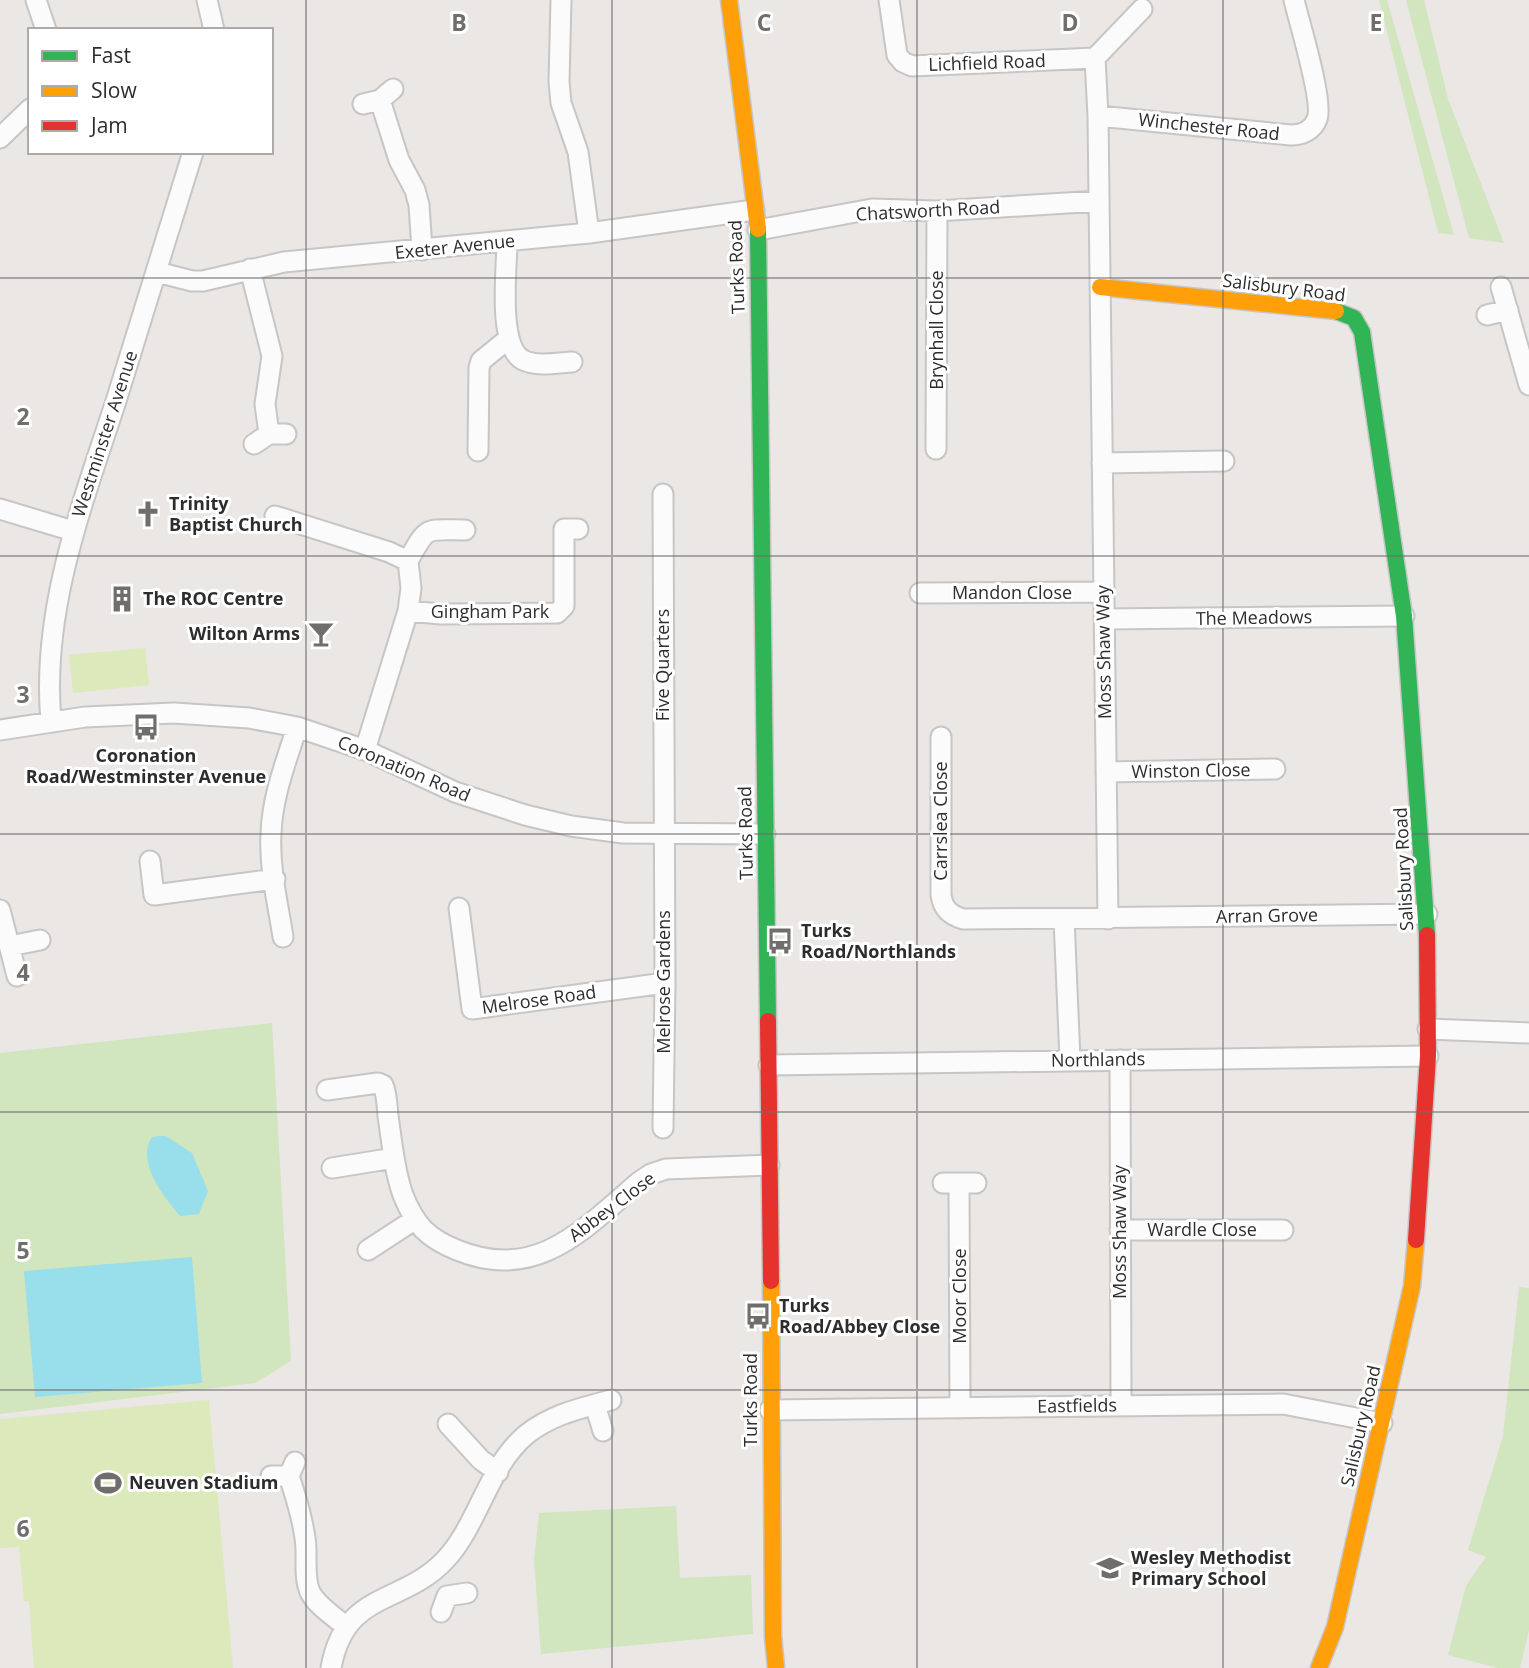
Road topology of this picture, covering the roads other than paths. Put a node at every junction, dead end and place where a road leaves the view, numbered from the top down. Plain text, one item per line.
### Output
1 (36, 0) edge
2 (207, 0) edge
3 (561, 0) edge
4 (729, 0) edge
5 (889, 0) edge
6 (1294, 0) edge
7 (1142, 9) dead end
8 (45, 28) edge
9 (214, 28) edge
10 (1095, 58) junction
11 (379, 98) dead end
12 (28, 111) edge
13 (1098, 116) junction
14 (0, 138) edge
15 (192, 154) edge
16 (1099, 201) junction
17 (754, 210) junction
18 (937, 211) junction
19 (758, 230) junction
20 (589, 233) junction
21 (507, 241) junction
22 (422, 250) junction
23 (250, 269) junction
24 (157, 272) junction
25 (1100, 287) junction
26 (1502, 287) dead end
27 (1508, 310) junction
28 (1487, 315) dead end
29 (508, 339) junction
30 (572, 362) dead end
31 (1529, 385) edge
32 (270, 437) dead end
33 (935, 449) dead end
34 (478, 451) dead end
35 (1224, 461) dead end
36 (1102, 463) junction
37 (663, 494) dead end
38 (0, 509) edge
39 (275, 516) dead end
40 (578, 529) dead end
41 (465, 530) dead end
42 (74, 531) junction
43 (408, 561) junction
44 (1104, 592) junction
45 (920, 593) dead end
46 (408, 611) junction
47 (1404, 617) junction
48 (1104, 620) junction
49 (51, 721) junction
50 (298, 727) junction
51 (0, 730) edge
52 (941, 737) dead end
53 (365, 750) junction
54 (1275, 768) dead end
55 (1106, 772) junction
56 (765, 834) junction
57 (664, 835) junction
58 (150, 861) dead end
59 (275, 879) junction
60 (459, 908) dead end
61 (0, 909) edge
62 (1427, 914) junction
63 (1064, 919) junction
64 (1108, 919) junction
65 (283, 937) dead end
66 (40, 940) dead end
67 (10, 946) junction
68 (18, 976) dead end
69 (665, 983) junction
70 (1428, 1029) junction
71 (1529, 1033) edge
72 (1428, 1056) junction
73 (1070, 1060) junction
74 (1120, 1060) junction
75 (769, 1065) junction
76 (327, 1090) dead end
77 (663, 1128) dead end
78 (394, 1158) junction
79 (769, 1165) junction
80 (332, 1168) dead end
81 (959, 1183) dead end
82 (414, 1220) junction
83 (1283, 1229) dead end
84 (1120, 1230) junction
85 (368, 1251) dead end
86 (1121, 1405) junction
87 (960, 1408) junction
88 (770, 1410) junction
89 (1382, 1423) junction
90 (448, 1424) dead end
91 (603, 1431) dead end
92 (285, 1471) dead end
93 (498, 1472) junction
94 (432, 1572) junction
95 (467, 1593) dead end
96 (345, 1626) junction
97 (331, 1668) edge
98 (776, 1668) edge
99 (1319, 1668) edge

1 - 8 street
2 - 9 street
3 - 20 street
4 - 17 street, Turks Road
5 - 10 street, Lichfield Road
6 - 13 street, Winchester Road
7 - 10 street
10 - 13 street, Moss Shaw Way
11 - 22 street
12 - 14 street
13 - 16 street, Moss Shaw Way
15 - 24 street, Westminster Avenue
16 - 18 street, Chatsworth Road
16 - 25 street, Moss Shaw Way
17 - 19 street, Turks Road
17 - 20 street, Exeter Avenue
18 - 19 street, Chatsworth Road
18 - 33 street, Brynhall Close
19 - 56 street, Turks Road
20 - 21 street, Exeter Avenue
21 - 22 street, Exeter Avenue
21 - 29 street
22 - 23 street, Exeter Avenue
23 - 24 street, Exeter Avenue
23 - 32 street
24 - 42 street, Westminster Avenue
25 - 36 street, Moss Shaw Way
25 - 47 street, Salisbury Road
26 - 27 street
27 - 28 street
27 - 31 street
29 - 30 street
29 - 34 street
35 - 36 street
36 - 44 street, Moss Shaw Way
37 - 57 street, Five Quarters
38 - 42 street
39 - 43 street
40 - 46 street, Gingham Park
41 - 43 street
42 - 49 street, Westminster Avenue
43 - 46 street, Gingham Park
44 - 45 street, Mandon Close
44 - 48 street, Moss Shaw Way
46 - 53 street, Gingham Park
47 - 48 street, The Meadows
47 - 62 street, Salisbury Road
48 - 55 street, Moss Shaw Way
49 - 50 street, Coronation Road
49 - 51 street, Coronation Road
50 - 53 street, Coronation Road
50 - 59 street
52 - 63 street, Carrslea Close
53 - 57 street, Coronation Road
54 - 55 street, Winston Close
55 - 64 street, Moss Shaw Way
56 - 57 street, Coronation Road
56 - 75 street, Turks Road
57 - 69 street, Melrose Gardens
58 - 59 street
59 - 65 street
60 - 69 street, Melrose Road
61 - 67 street
62 - 64 street, Arran Grove
62 - 70 street, Salisbury Road
63 - 64 street
63 - 73 street
66 - 67 street
67 - 68 street
69 - 77 street, Melrose Gardens
70 - 71 street
70 - 72 street, Salisbury Road
72 - 74 street, Northlands
72 - 89 street, Salisbury Road
73 - 74 street, Northlands
73 - 75 street, Northlands
74 - 84 street, Moss Shaw Way
75 - 79 street, Turks Road
76 - 78 street, Abbey Close
78 - 80 street
78 - 82 street, Abbey Close
79 - 82 street, Abbey Close
79 - 88 street, Turks Road
81 - 87 street, Moor Close
82 - 85 street
83 - 84 street, Wardle Close
84 - 86 street, Moss Shaw Way
86 - 87 street, Eastfields
86 - 89 street, Eastfields
87 - 88 street, Eastfields
88 - 98 street, Turks Road
89 - 99 street, Salisbury Road
90 - 93 street
91 - 93 street
92 - 96 street
93 - 94 street
94 - 95 street
94 - 96 street
96 - 97 street

